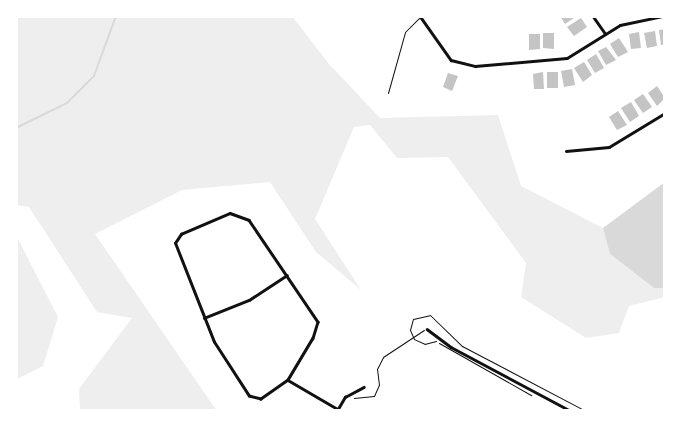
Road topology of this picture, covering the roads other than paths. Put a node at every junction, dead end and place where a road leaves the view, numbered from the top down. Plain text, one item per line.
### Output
1 (421, 16) edge
2 (593, 16) edge
3 (663, 16) edge
4 (605, 33) junction
5 (388, 93) dead end
6 (665, 113) edge
7 (566, 151) dead end
8 (288, 275) junction
9 (204, 318) junction
10 (427, 329) road end
11 (288, 380) junction
12 (364, 387) dead end
13 (339, 410) edge
14 (572, 411) edge

1 - 4 street
1 - 5 lane
2 - 4 street
3 - 4 street
6 - 7 street
8 - 9 street
8 - 9 street
8 - 11 street
9 - 11 street
10 - 14 street
11 - 13 street
12 - 13 street

